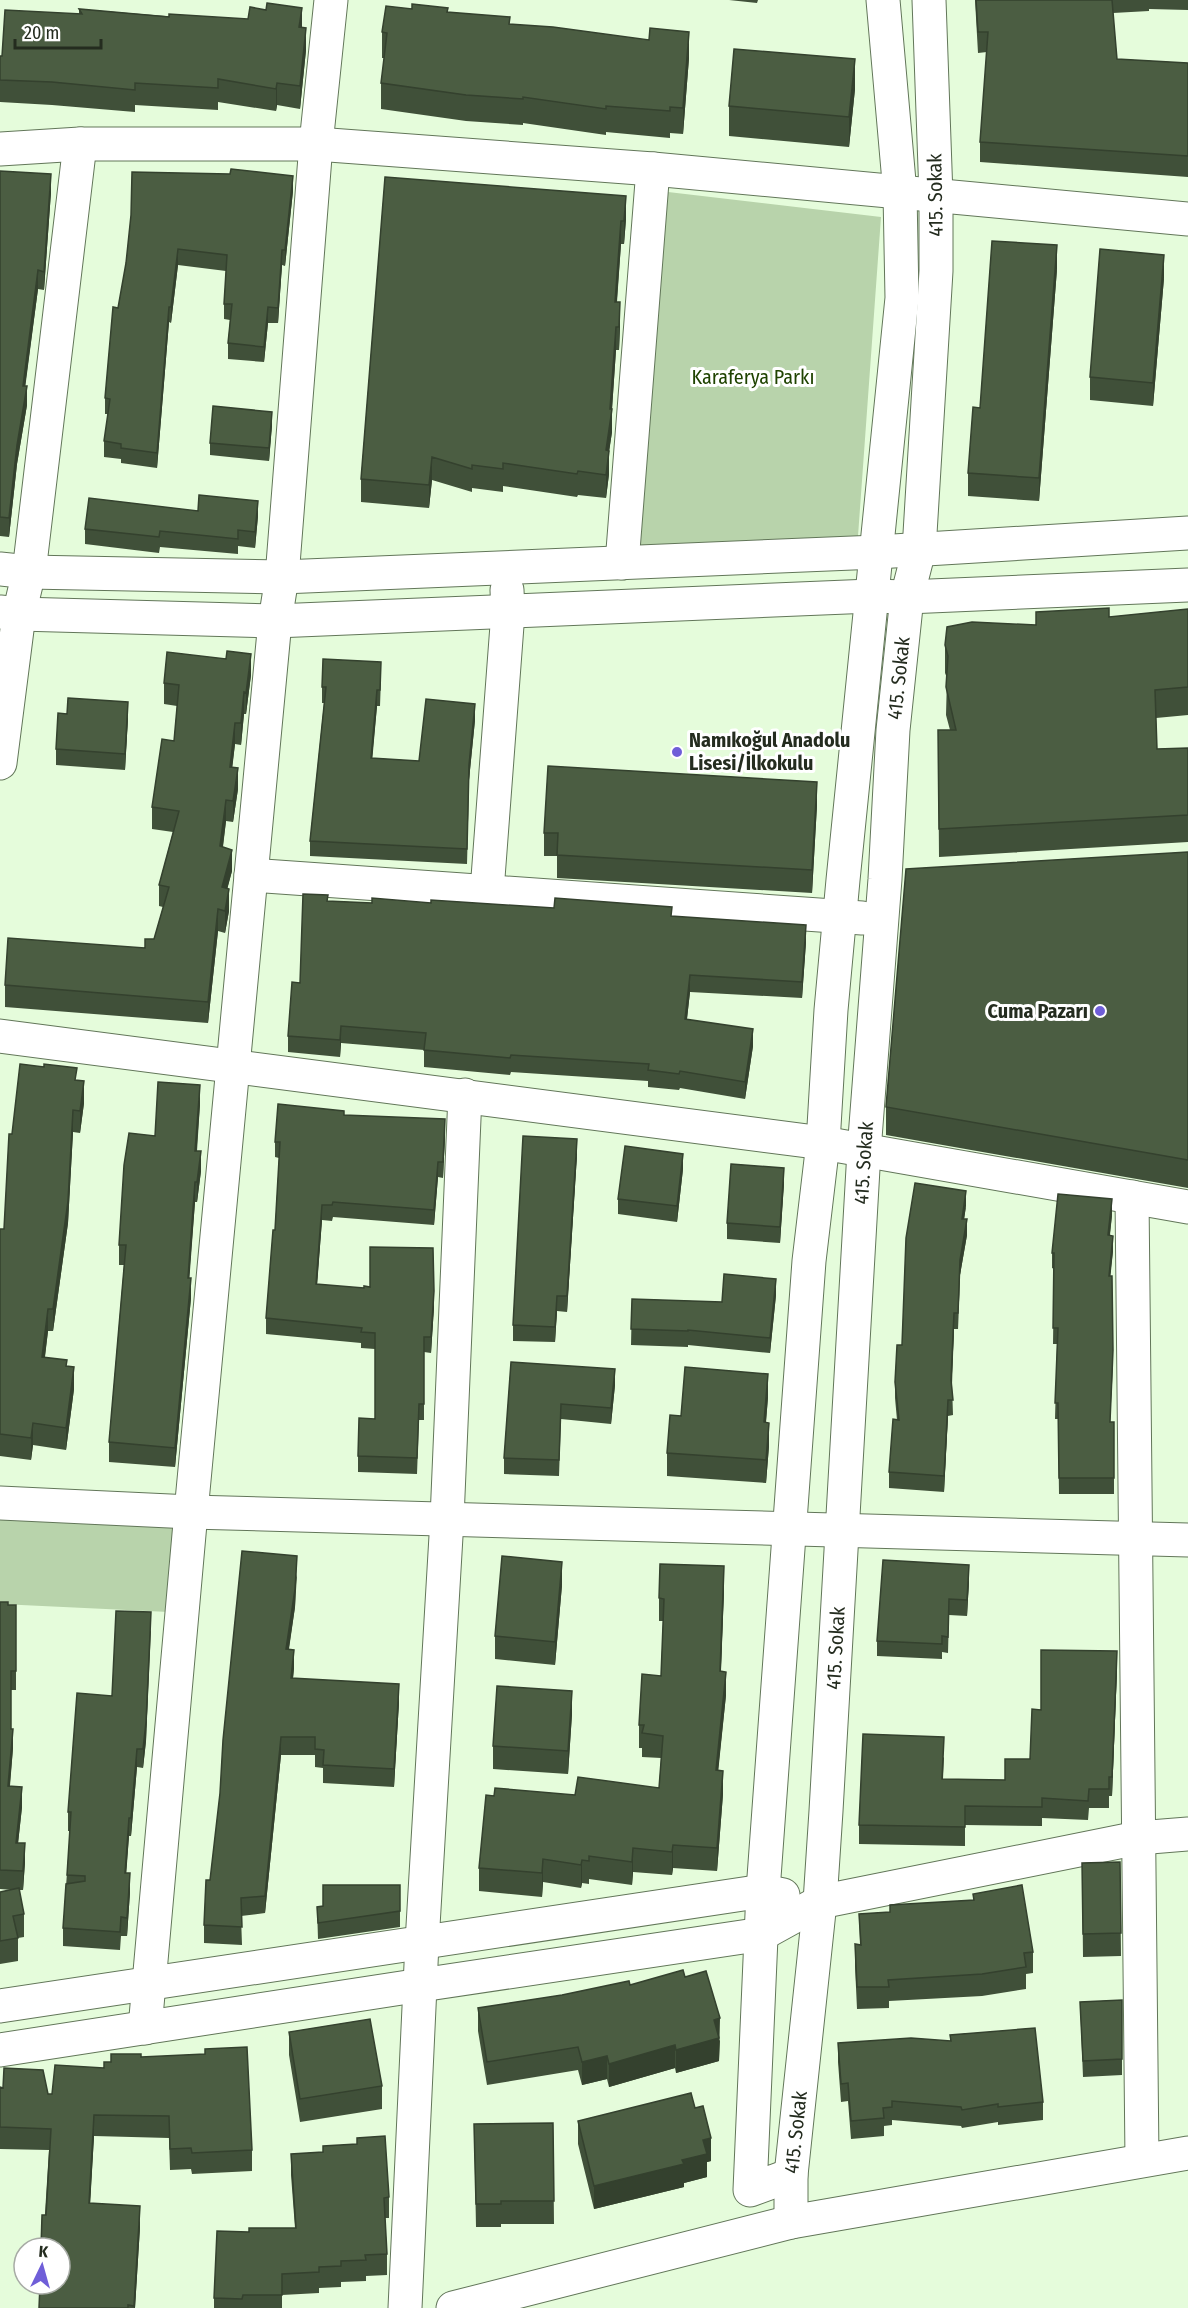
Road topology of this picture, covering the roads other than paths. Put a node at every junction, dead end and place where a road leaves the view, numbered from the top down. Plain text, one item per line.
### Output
1 (331, 0) edge
2 (883, 0) edge
3 (928, 0) edge
4 (80, 144) junction
5 (316, 144) junction
6 (0, 149) edge
7 (653, 169) junction
8 (900, 193) junction
9 (936, 196) junction
10 (1188, 219) edge
11 (1188, 533) edge
12 (919, 550) junction
13 (877, 552) junction
14 (622, 562) junction
15 (506, 568) junction
16 (15, 571) edge
17 (282, 577) junction
18 (1188, 585) edge
19 (871, 596) junction
20 (907, 597) junction
21 (508, 612) junction
22 (10, 613) edge
23 (275, 621) junction
24 (0, 763) edge
25 (251, 874) junction
26 (920, 877) edge
27 (885, 879) junction
28 (843, 880) junction
29 (488, 891) junction
30 (840, 917) junction
31 (882, 919) junction
32 (0, 1036) edge
33 (232, 1065) junction
34 (465, 1095) junction
35 (823, 1143) junction
36 (864, 1151) junction
37 (1132, 1197) junction
38 (1188, 1208) edge
39 (0, 1503) edge
40 (191, 1512) junction
41 (447, 1519) junction
42 (790, 1529) junction
43 (843, 1532) junction
44 (1136, 1539) junction
45 (1188, 1540) edge
46 (1188, 1834) edge
47 (1138, 1838) junction
48 (763, 1890) junction
49 (820, 1902) junction
50 (762, 1934) junction
51 (422, 1943) junction
52 (148, 1984) junction
53 (421, 1984) junction
54 (0, 2006) edge
55 (145, 2028) junction
56 (0, 2050) edge
57 (1188, 2152) edge
58 (1142, 2160) junction
59 (791, 2175) junction
60 (791, 2222) junction
61 (405, 2308) edge
62 (453, 2308) edge

1 - 5 street
2 - 8 street, 415. Sokak
3 - 9 street, 415. Sokak
4 - 5 street
4 - 6 street
4 - 16 street
5 - 7 street
5 - 17 street
7 - 8 street
7 - 14 street
8 - 9 street
8 - 13 street, 415. Sokak
9 - 10 street
9 - 12 street, 415. Sokak
11 - 12 street
12 - 13 street
12 - 20 street, 415. Sokak
13 - 14 street
13 - 19 street, 415. Sokak
14 - 15 street
15 - 17 street
15 - 21 street
16 - 17 street
16 - 22 street
17 - 23 street
18 - 20 street
19 - 20 street
19 - 21 street
19 - 28 street, 415. Sokak
20 - 27 street, 415. Sokak
21 - 23 street
21 - 29 street
22 - 23 street
22 - 24 street
23 - 25 street
25 - 29 street
25 - 33 street
26 - 27 street
27 - 28 street
27 - 31 street, 415. Sokak
28 - 30 street, 415. Sokak
29 - 30 street
30 - 31 street
30 - 35 street, 415. Sokak
31 - 36 street, 415. Sokak
32 - 33 street
33 - 34 street
33 - 40 street
34 - 35 street
34 - 41 street
35 - 36 street
35 - 42 street, 415. Sokak
36 - 37 street
36 - 43 street, 415. Sokak
37 - 38 street
37 - 44 street
39 - 40 street
40 - 41 street
40 - 52 street
41 - 42 street
41 - 51 street
42 - 43 street
42 - 48 street, 415. Sokak
43 - 44 street
43 - 49 street, 415. Sokak
44 - 45 street
44 - 47 street
46 - 47 street
47 - 49 street
47 - 58 street
48 - 49 street
48 - 50 street, 415. Sokak
48 - 51 street
49 - 50 street
49 - 59 street, 415. Sokak
50 - 53 street
50 - 59 street, 415. Sokak
51 - 52 street
51 - 53 street
52 - 54 street
52 - 55 street
53 - 55 street
53 - 61 street
55 - 56 street
57 - 58 street
58 - 60 street
59 - 60 street
60 - 62 street

